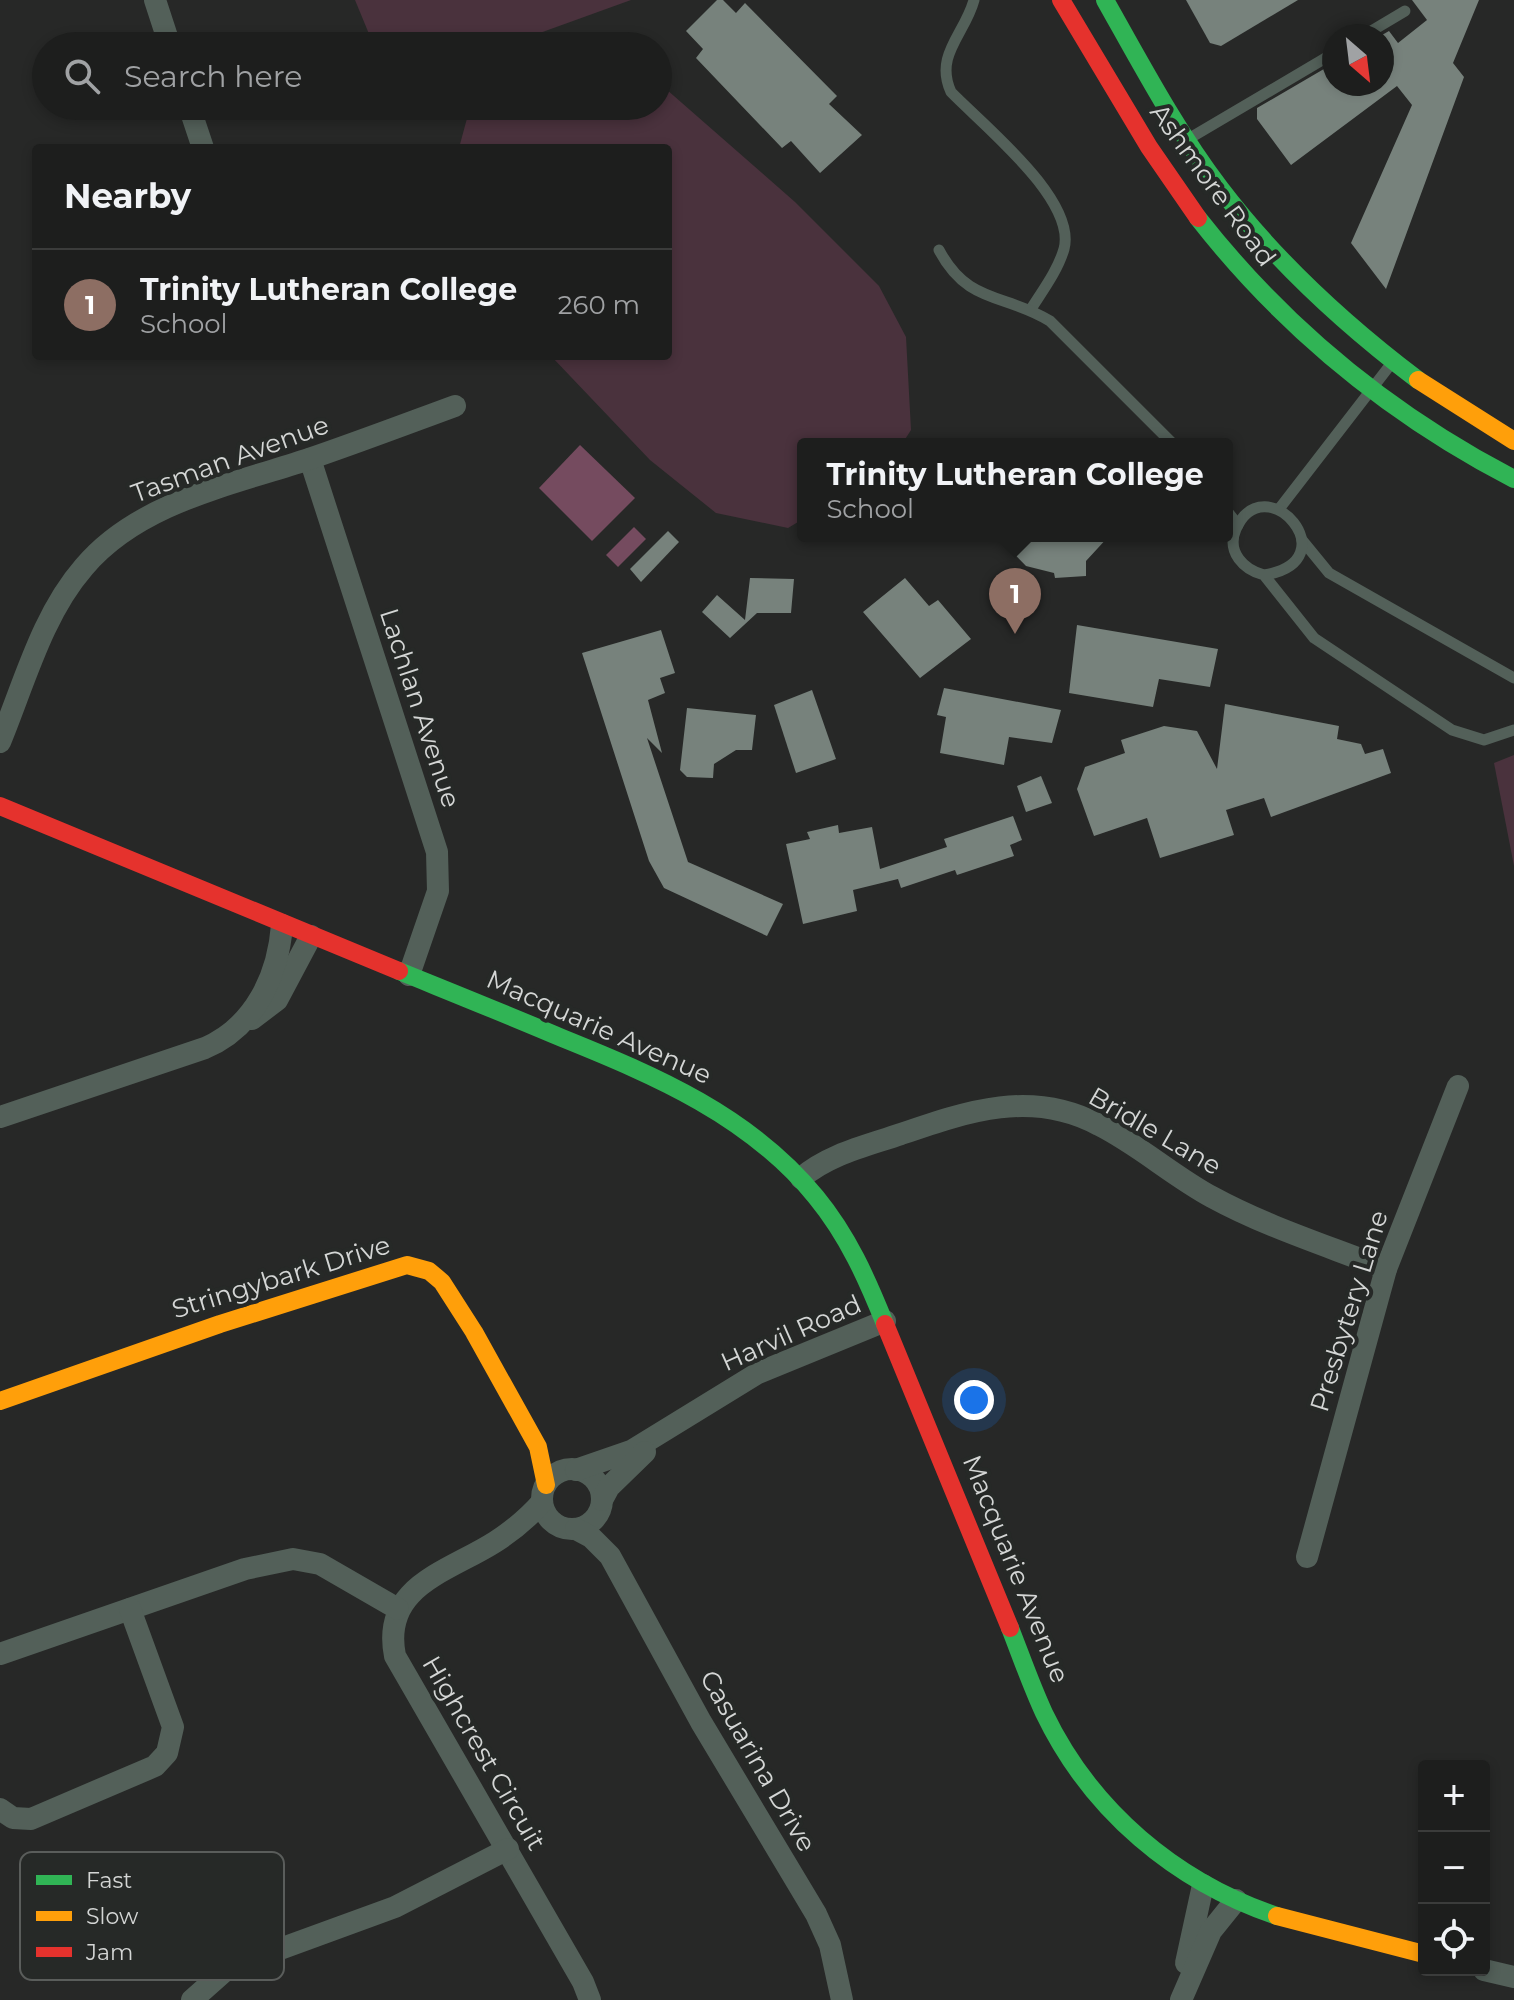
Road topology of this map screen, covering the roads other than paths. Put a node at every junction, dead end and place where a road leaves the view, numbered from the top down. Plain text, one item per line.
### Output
1 (155, 0) edge
2 (974, 0) edge
3 (1061, 0) edge
4 (1105, 0) edge
5 (1405, 11) dead end
6 (1383, 24) edge
7 (165, 32) edge
8 (1322, 60) edge
9 (194, 120) edge
10 (1186, 140) junction
11 (202, 144) edge
12 (939, 250) dead end
13 (1031, 309) junction
14 (1392, 362) junction
15 (1370, 390) junction
16 (455, 406) dead end
17 (1167, 438) edge
18 (1514, 441) edge
19 (310, 459) junction
20 (1514, 479) edge
21 (1279, 509) junction
22 (1233, 519) edge
23 (1238, 525) junction
24 (1302, 540) junction
25 (1264, 575) junction
26 (1514, 678) edge
27 (1514, 730) edge
28 (0, 742) edge
29 (0, 806) edge
30 (282, 925) junction
31 (311, 936) junction
32 (409, 975) junction
33 (247, 1020) junction
34 (1458, 1086) dead end
35 (0, 1117) edge
36 (801, 1178) junction
37 (1386, 1269) junction
38 (885, 1321) junction
39 (0, 1401) edge
40 (679, 1422) junction
41 (538, 1447) junction
42 (572, 1470) junction
43 (544, 1493) junction
44 (601, 1504) junction
45 (565, 1526) junction
46 (497, 1541) junction
47 (610, 1556) junction
48 (1307, 1557) dead end
49 (130, 1609) junction
50 (398, 1609) junction
51 (0, 1654) edge
52 (0, 1809) edge
53 (508, 1849) junction
54 (1203, 1885) junction
55 (1236, 1900) junction
56 (284, 1948) edge
57 (1418, 1952) edge
58 (1490, 1971) edge
59 (1514, 1977) edge
60 (214, 1980) edge
61 (1183, 1992) edge
62 (192, 2000) edge
63 (590, 2000) edge
64 (842, 2000) edge

1 - 7 street
2 - 13 lane
3 - 15 street, Ashmore Road
4 - 10 street, Ashmore Road
5 - 6 lane
8 - 10 lane
9 - 11 street
10 - 14 street, Ashmore Road
12 - 13 lane
13 - 17 lane
14 - 15 lane
14 - 18 street, Ashmore Road
15 - 20 street, Ashmore Road
15 - 21 lane
16 - 19 street, Tasman Avenue
19 - 28 street, Tasman Avenue
19 - 32 street, Lachlan Avenue
21 - 23 lane
21 - 24 lane
22 - 23 lane
23 - 25 lane
24 - 25 lane
24 - 26 lane
25 - 27 lane
29 - 30 street, Macquarie Avenue
30 - 31 street, Macquarie Avenue
30 - 33 street
31 - 32 street, Macquarie Avenue
31 - 33 street
32 - 36 street, Macquarie Avenue
33 - 35 street
34 - 37 street, Presbytery Lane
36 - 37 street, Bridle Lane
36 - 38 street, Macquarie Avenue
37 - 48 street, Presbytery Lane
38 - 40 street, Harvil Road
38 - 54 street, Macquarie Avenue
39 - 41 street, Stringybark Drive
40 - 42 street, Harvil Road
40 - 44 street, Harvil Road
41 - 42 street, Stringybark Drive
41 - 43 street, Stringybark Drive
42 - 43 street
42 - 44 street
43 - 45 street
43 - 46 street
44 - 45 street
44 - 47 street, Casuarina Drive
45 - 46 street
45 - 47 street, Casuarina Drive
46 - 50 street
47 - 64 street, Casuarina Drive
49 - 50 street
49 - 51 street
49 - 52 street
50 - 53 street, Highcrest Circuit
53 - 56 street
53 - 63 street, Highcrest Circuit
54 - 55 street, Macquarie Avenue
54 - 61 street
55 - 57 street, Macquarie Avenue
55 - 61 street
58 - 59 street
60 - 62 street

